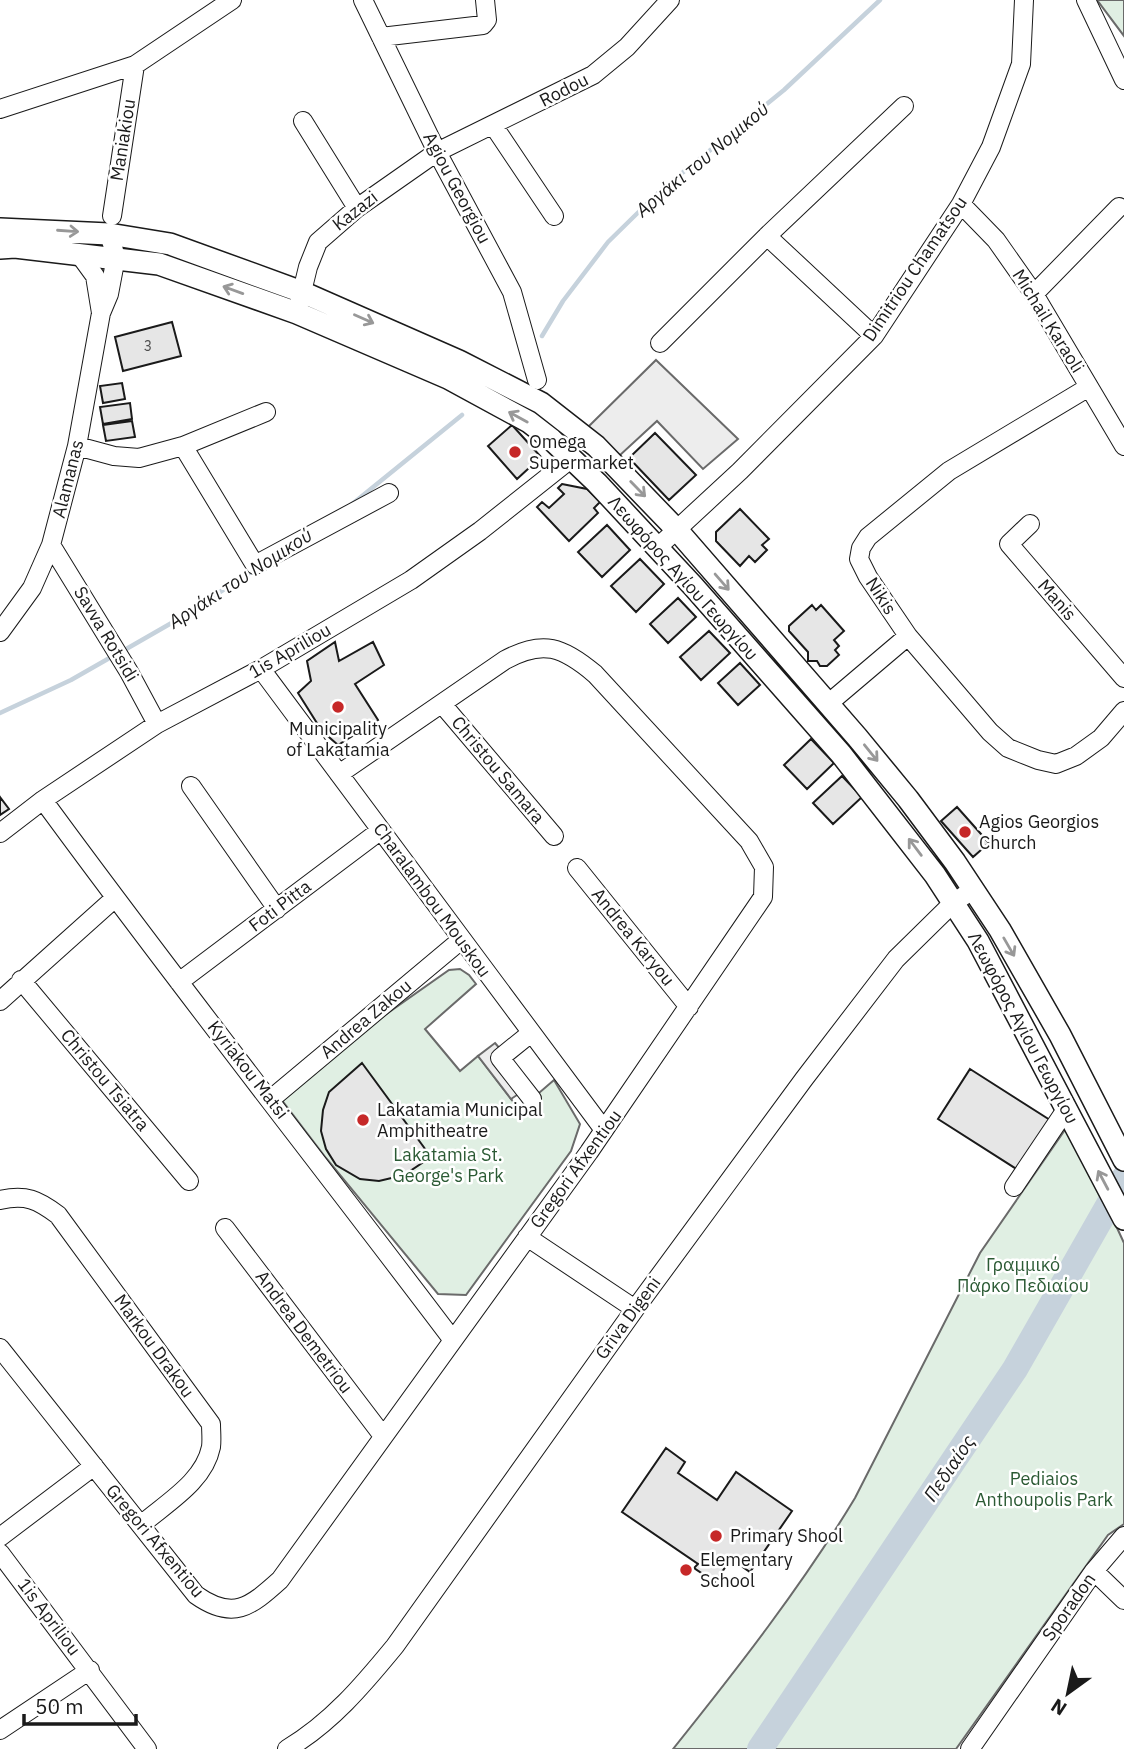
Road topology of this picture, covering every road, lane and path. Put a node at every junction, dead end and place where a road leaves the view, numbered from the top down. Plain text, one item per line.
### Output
1 (232, 0) edge
2 (363, 0) edge
3 (485, 0) edge
4 (670, 0) edge
5 (1024, 0) edge
6 (1086, 0) edge
7 (381, 37) junction
8 (135, 65) junction
9 (1124, 80) edge
10 (904, 106) dead end
11 (0, 109) edge
12 (303, 121) dead end
13 (494, 125) junction
14 (437, 152) junction
15 (961, 204) junction
16 (1119, 207) dead end
17 (357, 208) junction
18 (554, 216) dead end
19 (111, 225) junction
20 (0, 229) edge
21 (767, 236) junction
22 (0, 248) edge
23 (79, 254) junction
24 (116, 257) junction
25 (1034, 294) junction
26 (299, 302) junction
27 (101, 313) junction
28 (874, 335) junction
29 (660, 343) dead end
30 (537, 380) dead end
31 (1088, 387) junction
32 (266, 412) dead end
33 (77, 446) junction
34 (183, 446) junction
35 (1124, 446) edge
36 (572, 458) junction
37 (389, 493) dead end
38 (1030, 524) dead end
39 (677, 530) junction
40 (51, 545) junction
41 (658, 547) junction
42 (0, 632) edge
43 (908, 636) junction
44 (261, 669) junction
45 (1124, 677) edge
46 (442, 704) junction
47 (829, 704) junction
48 (1124, 711) edge
49 (157, 724) junction
50 (339, 774) junction
51 (191, 786) dead end
52 (43, 800) junction
53 (382, 830) junction
54 (0, 833) edge
55 (554, 836) dead end
56 (577, 868) dead end
57 (974, 889) junction
58 (115, 898) junction
59 (953, 903) junction
60 (277, 909) junction
61 (461, 940) junction
62 (22, 980) junction
63 (179, 982) junction
64 (0, 1001) edge
65 (689, 1007) junction
66 (531, 1033) junction
67 (271, 1099) junction
68 (532, 1099) dead end
69 (1067, 1108) junction
70 (604, 1130) junction
71 (1124, 1160) edge
72 (189, 1181) dead end
73 (1014, 1187) dead end
74 (0, 1200) edge
75 (1124, 1219) edge
76 (225, 1228) dead end
77 (527, 1237) junction
78 (635, 1308) junction
79 (452, 1339) junction
80 (0, 1348) edge
81 (383, 1436) junction
82 (93, 1466) junction
83 (141, 1525) junction
84 (1124, 1536) edge
85 (0, 1537) edge
86 (0, 1553) edge
87 (1094, 1571) junction
88 (1124, 1600) edge
89 (90, 1670) junction
90 (0, 1730) edge
91 (147, 1749) edge
92 (287, 1749) edge
93 (970, 1749) edge

1 - 8 street
2 - 7 street, Agiou Georgiou
3 - 7 street
4 - 13 street, Rodou
5 - 15 street, Dimitriou Chamatsou
6 - 9 street
7 - 14 street, Agiou Georgiou
8 - 11 street
8 - 19 street, Maniakiou
10 - 21 street
12 - 17 street
13 - 14 street, Rodou
13 - 18 street
14 - 17 street, Kazazi
14 - 30 street, Agiou Georgiou
15 - 25 street, Michail Karaoli
15 - 28 street, Dimitriou Chamatsou
16 - 25 street
17 - 26 street, Kazazi
20 -> 19 main road, Λεωφόρος Αγίου Γεωργίου
19 - 24 street
19 - 26 main road, Λεωφόρος Αγίου Γεωργίου
21 - 28 street
21 - 29 street
22 - 23 main road, Λεωφόρος Αγίου Γεωργίου
23 - 24 main road, Λεωφόρος Αγίου Γεωργίου
23 - 27 street, Alamanas
26 -> 24 main road, Λεωφόρος Αγίου Γεωργίου
24 - 27 street, Alamanas
25 - 31 street, Michail Karaoli
36 -> 26 main road, Λεωφόρος Αγίου Γεωργίου
26 -> 39 main road, Λεωφόρος Αγίου Γεωργίου
27 - 33 street, Alamanas
28 - 39 street, Dimitriou Chamatsou
31 - 35 street, Michail Karaoli
31 - 43 street, Nikis
32 - 34 street
33 - 34 street
33 - 40 street, Alamanas
34 - 37 street
36 - 41 main road, Λεωφόρος Αγίου Γεωργίου
36 - 44 street, 1is Apriliou
38 - 45 street, Manis
39 - 41 street, Dimitriou Chamatsou
39 -> 47 main road, Λεωφόρος Αγίου Γεωργίου
40 - 42 street, Alamanas
40 - 49 street, Savva Rotsidi
59 -> 41 main road, Λεωφόρος Αγίου Γεωργίου
43 - 47 street
43 - 48 street, Nikis
44 - 49 street, 1is Apriliou
44 - 50 street, Charalambou Mouskou
46 - 50 street, Gregori Afxentiou
46 - 55 street, Christou Samara
46 - 65 street, Gregori Afxentiou
47 -> 57 main road, Λεωφόρος Αγίου Γεωργίου
49 - 52 street, 1is Apriliou
50 - 53 street, Charalambou Mouskou
51 - 60 street
52 - 54 street, 1is Apriliou
52 - 58 street, Kyriakou Matsi
53 - 60 street, Foti Pitta
53 - 61 street, Charalambou Mouskou
56 - 65 street, Andrea Karyou
57 - 59 street, Griva Digeni
57 -> 71 main road, Λεωφόρος Αγίου Γεωργίου
58 - 62 street
58 - 63 street, Kyriakou Matsi
59 - 69 main road, Λεωφόρος Αγίου Γεωργίου
59 - 78 street, Griva Digeni
60 - 63 street, Foti Pitta
61 - 66 street, Charalambou Mouskou
61 - 67 street, Andrea Zakou
62 - 64 street
62 - 72 street, Christou Tsiatra
63 - 67 street, Kyriakou Matsi
65 - 70 street, Gregori Afxentiou
66 - 68 street
66 - 70 street, Charalambou Mouskou
67 - 79 street, Kyriakou Matsi
69 - 73 street
75 -> 69 main road, Λεωφόρος Αγίου Γεωργίου
70 - 77 street, Gregori Afxentiou
74 - 83 street, Markou Drakou
76 - 81 street, Andrea Demetriou
77 - 78 street
77 - 79 street, Gregori Afxentiou
78 - 92 street, Griva Digeni
79 - 81 street, Gregori Afxentiou
80 - 82 street, Gregori Afxentiou
81 - 83 street, Gregori Afxentiou
82 - 83 street, Gregori Afxentiou
82 - 85 street
84 - 87 street, Sporadon
86 - 89 street, 1is Apriliou
87 - 88 street
87 - 93 street, Sporadon
89 - 90 street
89 - 91 street, 1is Apriliou

